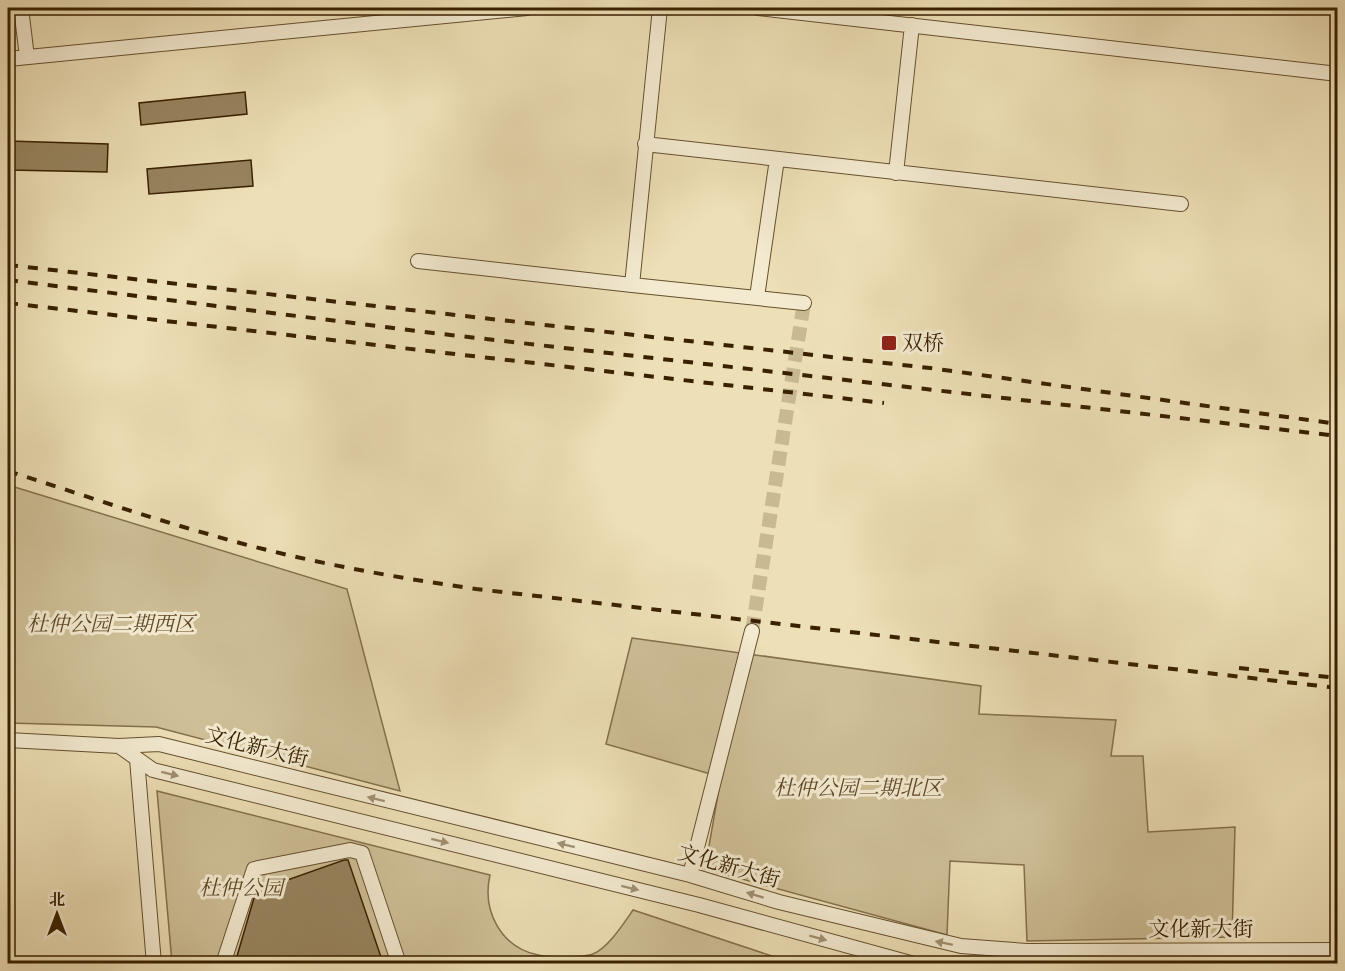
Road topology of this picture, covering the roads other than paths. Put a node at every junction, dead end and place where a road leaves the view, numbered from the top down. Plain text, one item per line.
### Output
1 (21, 8) edge
2 (527, 8) edge
3 (660, 8) edge
4 (758, 8) edge
5 (912, 25) junction
6 (27, 57) junction
7 (8, 59) edge
8 (1338, 74) edge
9 (645, 144) junction
10 (777, 159) junction
11 (896, 173) junction
12 (1181, 204) dead end
13 (418, 261) dead end
14 (632, 285) junction
15 (757, 297) junction
16 (804, 303) dead end
17 (752, 631) tunnel mouth
18 (8, 740) edge
19 (119, 746) junction
20 (137, 759) junction
21 (690, 875) junction
22 (1338, 950) edge
23 (154, 963) edge
24 (223, 963) edge
25 (399, 963) edge
26 (914, 963) edge

1 - 6 street
2 - 6 street
3 - 9 street
4 - 5 street
5 - 8 street
5 - 11 street
6 - 7 street
9 - 10 street
9 - 14 street
10 - 11 street
10 - 15 street
11 - 12 street
13 - 14 street
14 - 15 street
15 - 16 street
17 - 21 street
18 - 19 street, 文化新大街
19 - 20 street
21 -> 19 street, 文化新大街
20 - 23 street
20 -> 26 street
22 -> 21 street, 文化新大街
24 - 25 street

